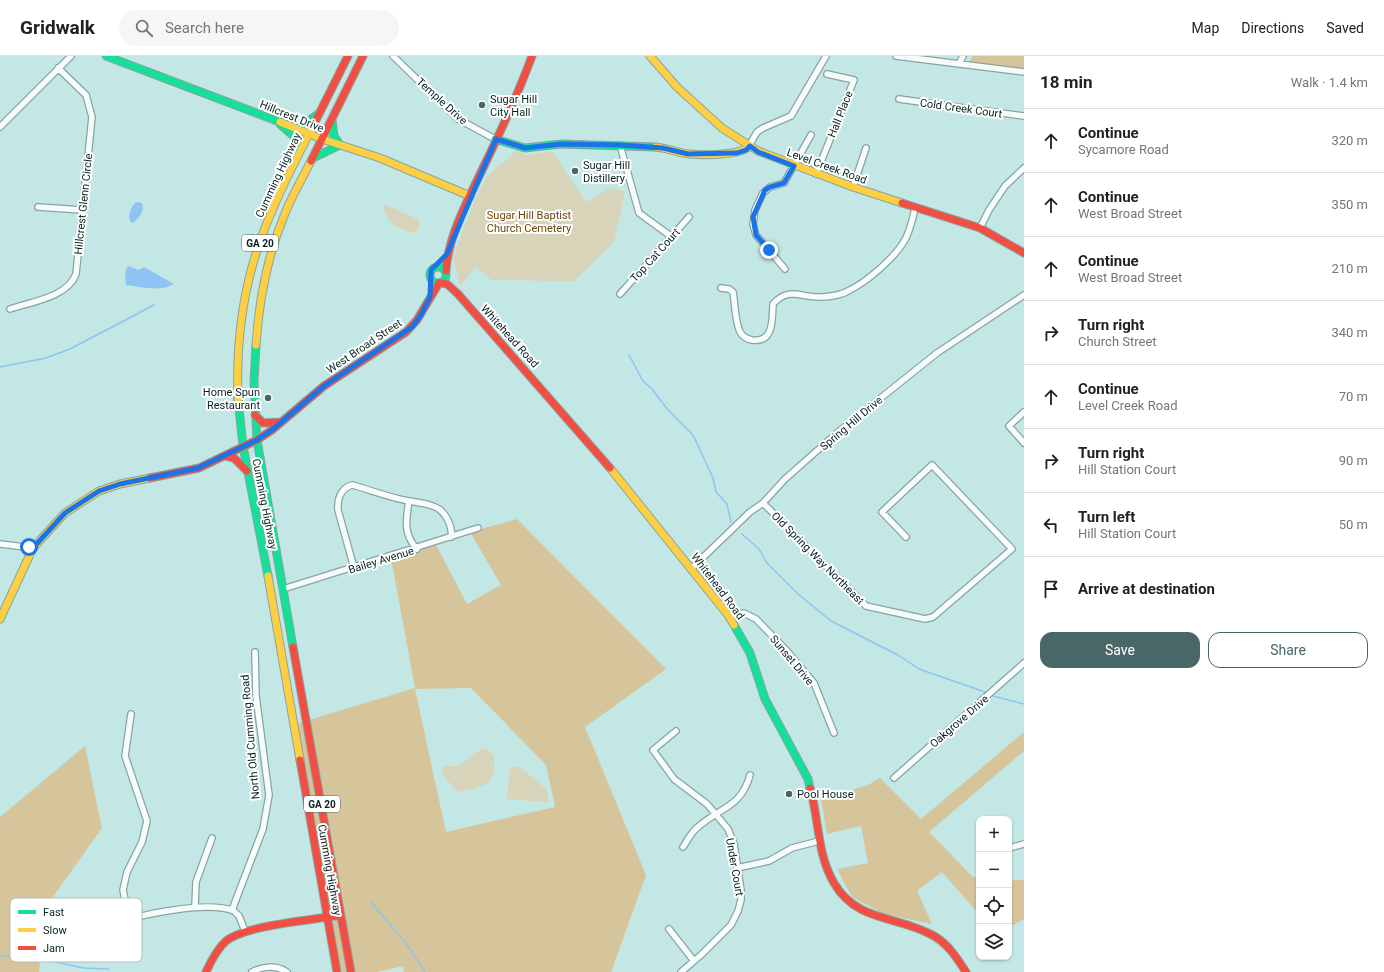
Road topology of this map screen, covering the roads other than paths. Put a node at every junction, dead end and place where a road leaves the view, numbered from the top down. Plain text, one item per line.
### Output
1 (71, 56) edge
2 (106, 56) edge
3 (348, 56) edge
4 (363, 56) edge
5 (393, 56) edge
6 (532, 56) edge
7 (650, 56) edge
8 (826, 56) edge
9 (896, 56) edge
10 (963, 56) edge
11 (959, 64) junction
12 (58, 68) junction
13 (1024, 72) edge
14 (827, 74) dead end
15 (899, 99) dead end
16 (320, 112) junction
17 (1024, 116) edge
18 (332, 118) junction
19 (280, 124) junction
20 (0, 126) edge
21 (291, 127) junction
22 (309, 134) junction
23 (811, 135) dead end
24 (496, 139) junction
25 (322, 140) junction
26 (340, 145) junction
27 (620, 145) junction
28 (748, 148) junction
29 (866, 148) dead end
30 (298, 156) junction
31 (313, 158) junction
32 (794, 166) junction
33 (1024, 168) edge
34 (816, 174) junction
35 (853, 187) junction
36 (470, 196) junction
37 (38, 207) dead end
38 (915, 208) junction
39 (82, 210) junction
40 (689, 217) dead end
41 (980, 228) junction
42 (672, 237) junction
43 (1024, 253) edge
44 (447, 254) junction
45 (436, 267) junction
46 (785, 269) dead end
47 (446, 273) junction
48 (431, 279) junction
49 (441, 283) junction
50 (721, 288) dead end
51 (458, 294) junction
52 (620, 294) dead end
53 (1024, 296) edge
54 (430, 297) junction
55 (10, 309) dead end
56 (1024, 412) edge
57 (255, 415) junction
58 (281, 422) junction
59 (257, 440) junction
60 (1024, 443) edge
61 (242, 446) junction
62 (225, 456) junction
63 (248, 473) junction
64 (409, 501) junction
65 (763, 502) junction
66 (478, 528) dead end
67 (451, 537) junction
68 (906, 537) dead end
69 (0, 544) edge
70 (33, 548) junction
71 (417, 549) junction
72 (354, 568) junction
73 (692, 568) junction
74 (283, 589) junction
75 (2, 610) edge
76 (728, 615) junction
77 (0, 619) edge
78 (255, 652) dead end
79 (1024, 663) edge
80 (131, 714) dead end
81 (676, 730) dead end
82 (834, 733) dead end
83 (750, 775) dead end
84 (894, 778) dead end
85 (716, 814) junction
86 (212, 838) dead end
87 (819, 840) junction
88 (1024, 844) edge
89 (684, 847) dead end
90 (1012, 847) edge
91 (737, 868) junction
92 (125, 898) edge
93 (195, 907) junction
94 (232, 910) junction
95 (341, 915) junction
96 (142, 917) edge
97 (327, 918) junction
98 (669, 929) dead end
99 (245, 931) junction
100 (694, 961) junction
101 (206, 972) edge
102 (252, 972) edge
103 (287, 972) edge
104 (337, 972) edge
105 (351, 972) edge
106 (681, 972) edge
107 (966, 972) edge

1 - 12 street
2 - 19 main road, Hillcrest Drive
3 - 16 main road, Cumming Highway / GA 20
4 - 18 main road, Cumming Highway / GA 20
5 - 24 street, Temple Drive
6 - 24 main road
7 - 28 main road, Level Creek Road
8 - 28 street
9 - 11 street
10 - 11 street
11 - 13 street
12 - 20 street
12 - 39 street, Hillcrest Glenn Circle
14 - 34 street, Hall Place
15 - 17 street, Cold Creek Court
16 - 21 main road
16 - 22 main road, Cumming Highway / GA 20
18 - 25 main road, Cumming Highway / GA 20
18 - 26 main road
19 - 21 main road, Hillcrest Drive
19 - 30 main road
21 - 22 main road, Hillcrest Drive
22 - 25 main road, Hillcrest Drive
22 - 30 main road, Cumming Highway / GA 20
23 - 32 street
24 - 27 main road
24 - 36 main road
25 - 26 main road, Hillcrest Drive
25 - 31 main road, Cumming Highway / GA 20
26 - 31 main road
26 - 36 main road, Hillcrest Drive
27 - 28 main road
27 - 42 street
28 - 32 main road, Level Creek Road
29 - 35 street
30 - 61 main road, Cumming Highway / GA 20
31 - 57 main road, Cumming Highway / GA 20
32 - 34 main road, Level Creek Road
32 - 46 street
33 - 41 street
34 - 35 main road, Level Creek Road
35 - 38 main road, Level Creek Road
36 - 44 main road
37 - 39 street
38 - 41 main road, Level Creek Road
38 - 50 street
39 - 55 street, Hillcrest Glenn Circle
40 - 42 street, Top Cat Court
41 - 43 main road, Level Creek Road
42 - 52 street, Top Cat Court
44 - 45 main road
44 - 47 main road
45 - 47 main road
45 - 48 main road
47 - 49 main road
47 - 51 main road, Whitehead Road
48 - 49 main road
48 - 54 main road, West Broad Street
49 - 51 main road, Whitehead Road
49 - 54 main road, West Broad Street
51 - 73 main road, Whitehead Road
53 - 65 street, Spring Hill Drive
54 - 58 main road, West Broad Street
56 - 60 street
57 - 58 main road
57 - 59 main road, Cumming Highway / GA 20
58 - 59 main road, West Broad Street
59 - 61 main road, West Broad Street
59 - 74 main road, Cumming Highway / GA 20
61 - 62 main road, West Broad Street
61 - 63 main road, Cumming Highway / GA 20
62 - 63 main road
62 - 70 main road, West Broad Street
63 - 97 main road, Cumming Highway / GA 20
64 - 67 street
64 - 71 street
64 - 72 street
65 - 68 street, Old Spring Way Northeast
65 - 73 street, Spring Hill Drive
66 - 67 street, Bailey Avenue
67 - 71 street, Bailey Avenue
69 - 70 street
70 - 75 main road, West Broad Street
71 - 72 street, Bailey Avenue
72 - 74 street, Bailey Avenue
73 - 76 main road, Whitehead Road
74 - 95 main road, Cumming Highway / GA 20
75 - 77 main road, West Broad Street
76 - 82 street, Sunset Drive
76 - 87 main road, Whitehead Road
78 - 94 street, North Old Cumming Road
79 - 84 street, Oakgrove Drive
80 - 92 street
81 - 85 street, Under Court
83 - 85 street
85 - 89 street
85 - 91 street, Under Court
86 - 93 street
87 - 91 street
87 - 107 main road, Whitehead Road
88 - 90 street
91 - 100 street, Under Court
93 - 94 street
93 - 96 street
94 - 99 street
95 - 97 main road
95 - 105 main road, Cumming Highway / GA 20
97 - 99 main road
97 - 104 main road, Cumming Highway / GA 20
98 - 100 street
99 - 101 main road
100 - 106 street, Under Court
102 - 103 street

